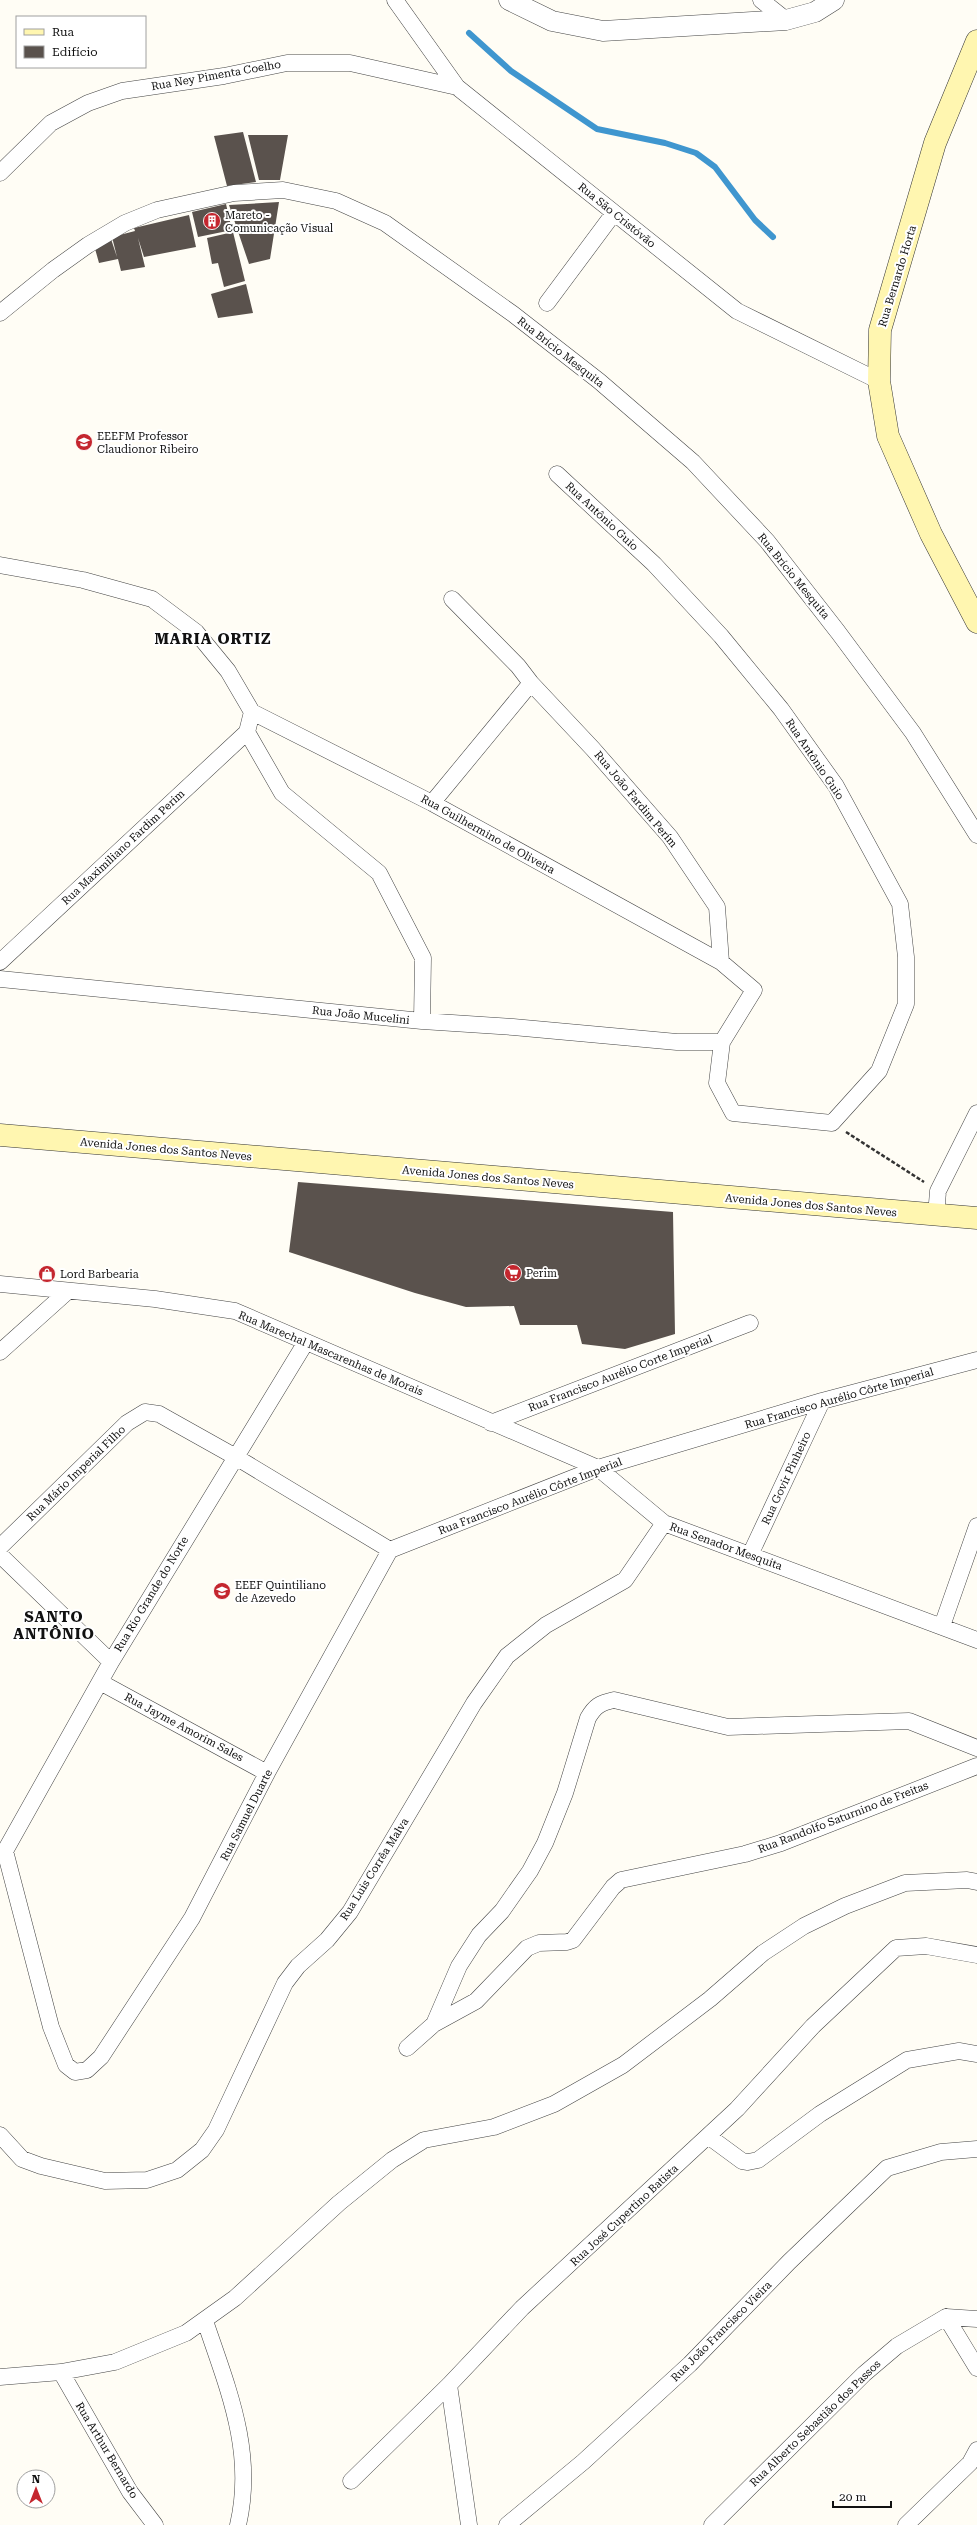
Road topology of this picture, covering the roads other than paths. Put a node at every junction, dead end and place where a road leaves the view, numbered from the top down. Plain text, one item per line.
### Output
1 (396, 0) edge
2 (509, 0) edge
3 (761, 0) edge
4 (834, 0) edge
5 (786, 20) junction
6 (977, 41) edge
7 (457, 87) junction
8 (0, 173) edge
9 (614, 213) junction
10 (547, 303) dead end
11 (0, 313) edge
12 (879, 381) junction
13 (557, 474) dead end
14 (0, 565) edge
15 (452, 599) dead end
16 (977, 622) edge
17 (531, 683) junction
18 (252, 712) junction
19 (247, 732) junction
20 (432, 802) junction
21 (977, 835) edge
22 (0, 962) edge
23 (721, 962) junction
24 (0, 979) edge
25 (422, 1021) junction
26 (722, 1042) junction
27 (977, 1113) edge
28 (0, 1135) edge
29 (936, 1216) junction
30 (977, 1218) edge
31 (0, 1284) edge
32 (68, 1291) junction
33 (750, 1323) dead end
34 (306, 1342) junction
35 (0, 1352) edge
36 (977, 1360) edge
37 (822, 1401) junction
38 (491, 1423) junction
39 (234, 1456) junction
40 (598, 1468) junction
41 (664, 1523) junction
42 (977, 1528) edge
43 (0, 1547) edge
44 (390, 1550) junction
45 (0, 1555) edge
46 (750, 1555) junction
47 (942, 1626) junction
48 (977, 1640) edge
49 (110, 1662) junction
50 (100, 1682) junction
51 (977, 1748) edge
52 (977, 1766) edge
53 (267, 1773) junction
54 (3, 1851) edge
55 (977, 1882) edge
56 (977, 1955) edge
57 (434, 2024) junction
58 (407, 2048) dead end
59 (977, 2054) edge
60 (0, 2135) edge
61 (708, 2136) junction
62 (977, 2149) edge
63 (946, 2316) junction
64 (977, 2319) edge
65 (205, 2321) junction
66 (977, 2368) edge
67 (61, 2372) junction
68 (0, 2377) edge
69 (450, 2385) junction
70 (977, 2450) edge
71 (351, 2481) dead end
72 (156, 2525) edge
73 (238, 2525) edge
74 (470, 2525) edge
75 (507, 2525) edge
76 (712, 2525) edge
77 (906, 2525) edge

1 - 7 street, Rua São Cristóvão
2 - 5 street
3 - 5 street
4 - 5 street
6 - 12 main road, Rua Bernardo Horta
7 - 8 street, Rua Ney Pimenta Coelho
7 - 9 street, Rua São Cristóvão
9 - 10 street
9 - 12 street, Rua São Cristóvão
11 - 21 street, Rua Brício Mesquita
12 - 16 main road, Rua Bernardo Horta
13 - 26 street, Rua Antônio Guio
14 - 18 street
15 - 17 street, Rua João Fardim Perím
17 - 20 street
17 - 23 street, Rua João Fardim Perím
18 - 19 street
18 - 20 street, Rua Guilhermino de Oliveira
19 - 22 street, Rua Maximiliano Fardim Perim
19 - 25 street
20 - 23 street, Rua Guilhermino de Oliveira
23 - 26 street
24 - 25 street, Rua João Mucelini
25 - 26 street, Rua João Mucelini
27 - 29 street
28 - 29 main road, Avenida Jones dos Santos Neves
29 - 30 main road, Avenida Jones dos Santos Neves
31 - 32 street, Rua Marechal Mascarenhas de Morais
32 - 34 street, Rua Marechal Mascarenhas de Morais
32 - 35 street
33 - 38 street, Rua Francisco Aurélio Corte Imperial
34 - 38 street, Rua Marechal Mascarenhas de Morais
34 - 39 street, Rua Rio Grande do Norte
36 - 37 street, Rua Francisco Aurélio Côrte Imperial
37 - 40 street, Rua Francisco Aurélio Côrte Imperial
37 - 46 street, Rua Govir Pinheiro
38 - 40 street, Rua Senador Mesquita
39 - 43 street, Rua Mário Imperial Filho
39 - 44 street
39 - 49 street, Rua Rio Grande do Norte
40 - 41 street, Rua Senador Mesquita
40 - 44 street, Rua Francisco Aurélio Côrte Imperial
41 - 46 street, Rua Senador Mesquita
41 - 60 street, Rua Luis Corrêa Malva
42 - 47 street
44 - 53 street, Rua Samuel Duarte
45 - 49 street
46 - 47 street, Rua Senador Mesquita
47 - 48 street, Rua Senador Mesquita
49 - 50 street, Rua Rio Grande do Norte
50 - 53 street, Rua Jayme Amorim Sales
50 - 54 street, Rua Rio Grande do Norte
51 - 57 street, Rua Randolfo Saturnino de Freitas
52 - 57 street, Rua Randolfo Saturnino de Freitas
53 - 54 street, Rua Samuel Duarte
55 - 65 street
56 - 61 street, Rua José Cupertino Batista
57 - 58 street, Rua Randolfo Saturnino de Freitas
59 - 61 street
61 - 69 street, Rua José Cupertino Batista
62 - 75 street, Rua João Francisco Vieira
63 - 64 street
63 - 66 street
63 - 76 street, Rua Alberto Sebastião dos Passos
65 - 67 street
65 - 73 street
67 - 68 street
67 - 72 street, Rua Arthur Bernardo
69 - 71 street, Rua José Cupertino Batista
69 - 74 street
70 - 77 street

